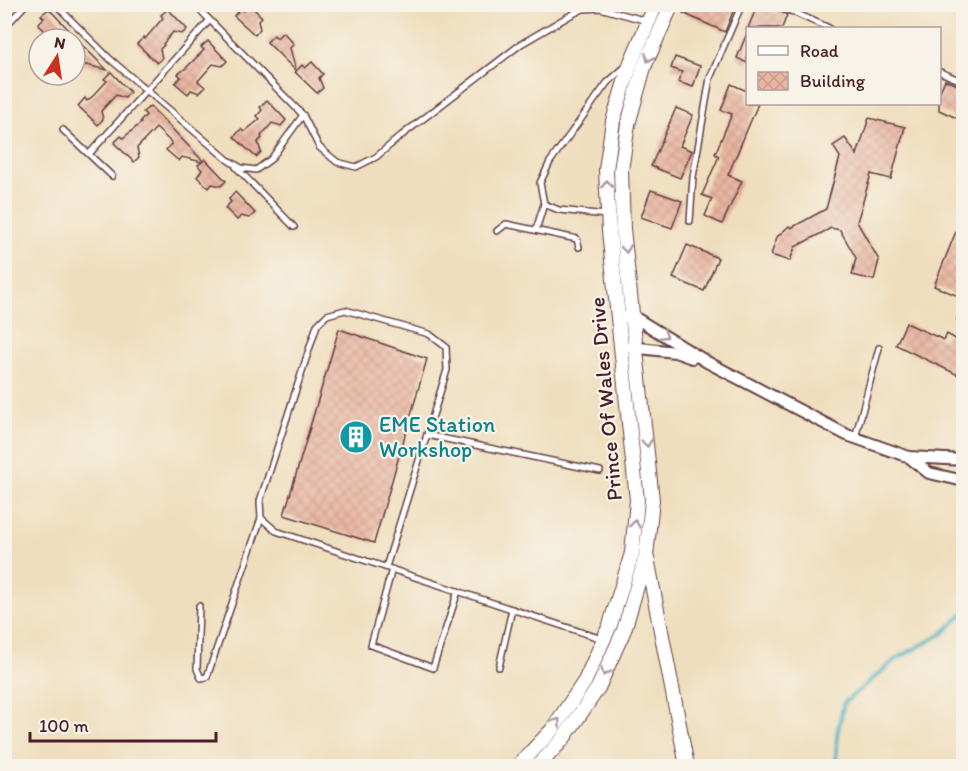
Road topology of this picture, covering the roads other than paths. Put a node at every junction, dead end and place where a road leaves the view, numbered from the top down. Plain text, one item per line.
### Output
1 (26, 4) edge
2 (55, 4) edge
3 (194, 4) edge
4 (656, 4) edge
5 (672, 4) edge
6 (742, 4) edge
7 (775, 4) edge
8 (209, 21) junction
9 (649, 21) junction
10 (827, 27) edge
11 (4, 28) edge
12 (662, 28) junction
13 (630, 62) junction
14 (941, 73) edge
15 (963, 82) edge
16 (146, 90) junction
17 (303, 116) junction
18 (63, 130) dead end
19 (90, 153) junction
20 (231, 162) junction
21 (112, 176) dead end
22 (543, 204) junction
23 (608, 215) junction
24 (690, 221) dead end
25 (294, 227) dead end
26 (536, 230) junction
27 (497, 231) dead end
28 (579, 247) dead end
29 (963, 311) edge
30 (634, 317) junction
31 (619, 318) junction
32 (963, 329) edge
33 (622, 346) junction
34 (637, 347) junction
35 (879, 348) dead end
36 (707, 362) junction
37 (427, 435) junction
38 (855, 438) junction
39 (909, 457) junction
40 (963, 460) edge
41 (600, 471) dead end
42 (963, 481) edge
43 (261, 518) junction
44 (632, 553) junction
45 (646, 556) junction
46 (389, 568) junction
47 (458, 591) junction
48 (199, 606) dead end
49 (512, 609) junction
50 (604, 639) junction
51 (618, 644) junction
52 (499, 667) dead end
53 (683, 763) edge
54 (518, 766) edge
55 (538, 766) edge

1 - 11 lane
2 - 16 lane
3 - 8 lane
4 - 9 street, Prince Of Wales Drive
5 - 12 street, Prince Of Wales Drive
6 - 24 lane
7 - 10 lane
8 - 16 lane
8 - 17 lane
9 - 12 lane
9 - 13 street, Prince Of Wales Drive
9 - 17 lane
12 -> 30 street, Prince Of Wales Drive
13 - 22 lane
23 -> 13 street, Prince Of Wales Drive
14 - 15 lane
16 - 19 lane
16 - 20 lane
17 - 20 lane
18 - 19 lane
19 - 21 lane
20 - 25 lane
22 - 23 lane
22 - 26 lane
23 - 31 street, Prince Of Wales Drive
26 - 27 lane
26 - 28 lane
29 - 32 lane
30 - 31 street
30 - 34 street, Prince Of Wales Drive
30 -> 36 street
31 - 33 street, Prince Of Wales Drive
33 - 34 street
44 -> 33 street, Prince Of Wales Drive
34 - 36 street
34 -> 45 street, Prince Of Wales Drive
35 - 38 lane
36 - 38 street
37 - 41 lane
37 - 43 lane
37 - 46 lane
38 - 39 street
39 - 40 street
39 - 42 street
43 - 46 lane
43 - 48 lane
44 - 45 street
44 - 50 street, Prince Of Wales Drive
45 - 51 street, Prince Of Wales Drive
45 - 53 street
46 - 47 lane
46 - 47 lane
47 - 49 lane
49 - 50 lane
49 - 52 lane
50 - 51 lane
54 -> 50 street, Prince Of Wales Drive
51 -> 55 street, Prince Of Wales Drive

